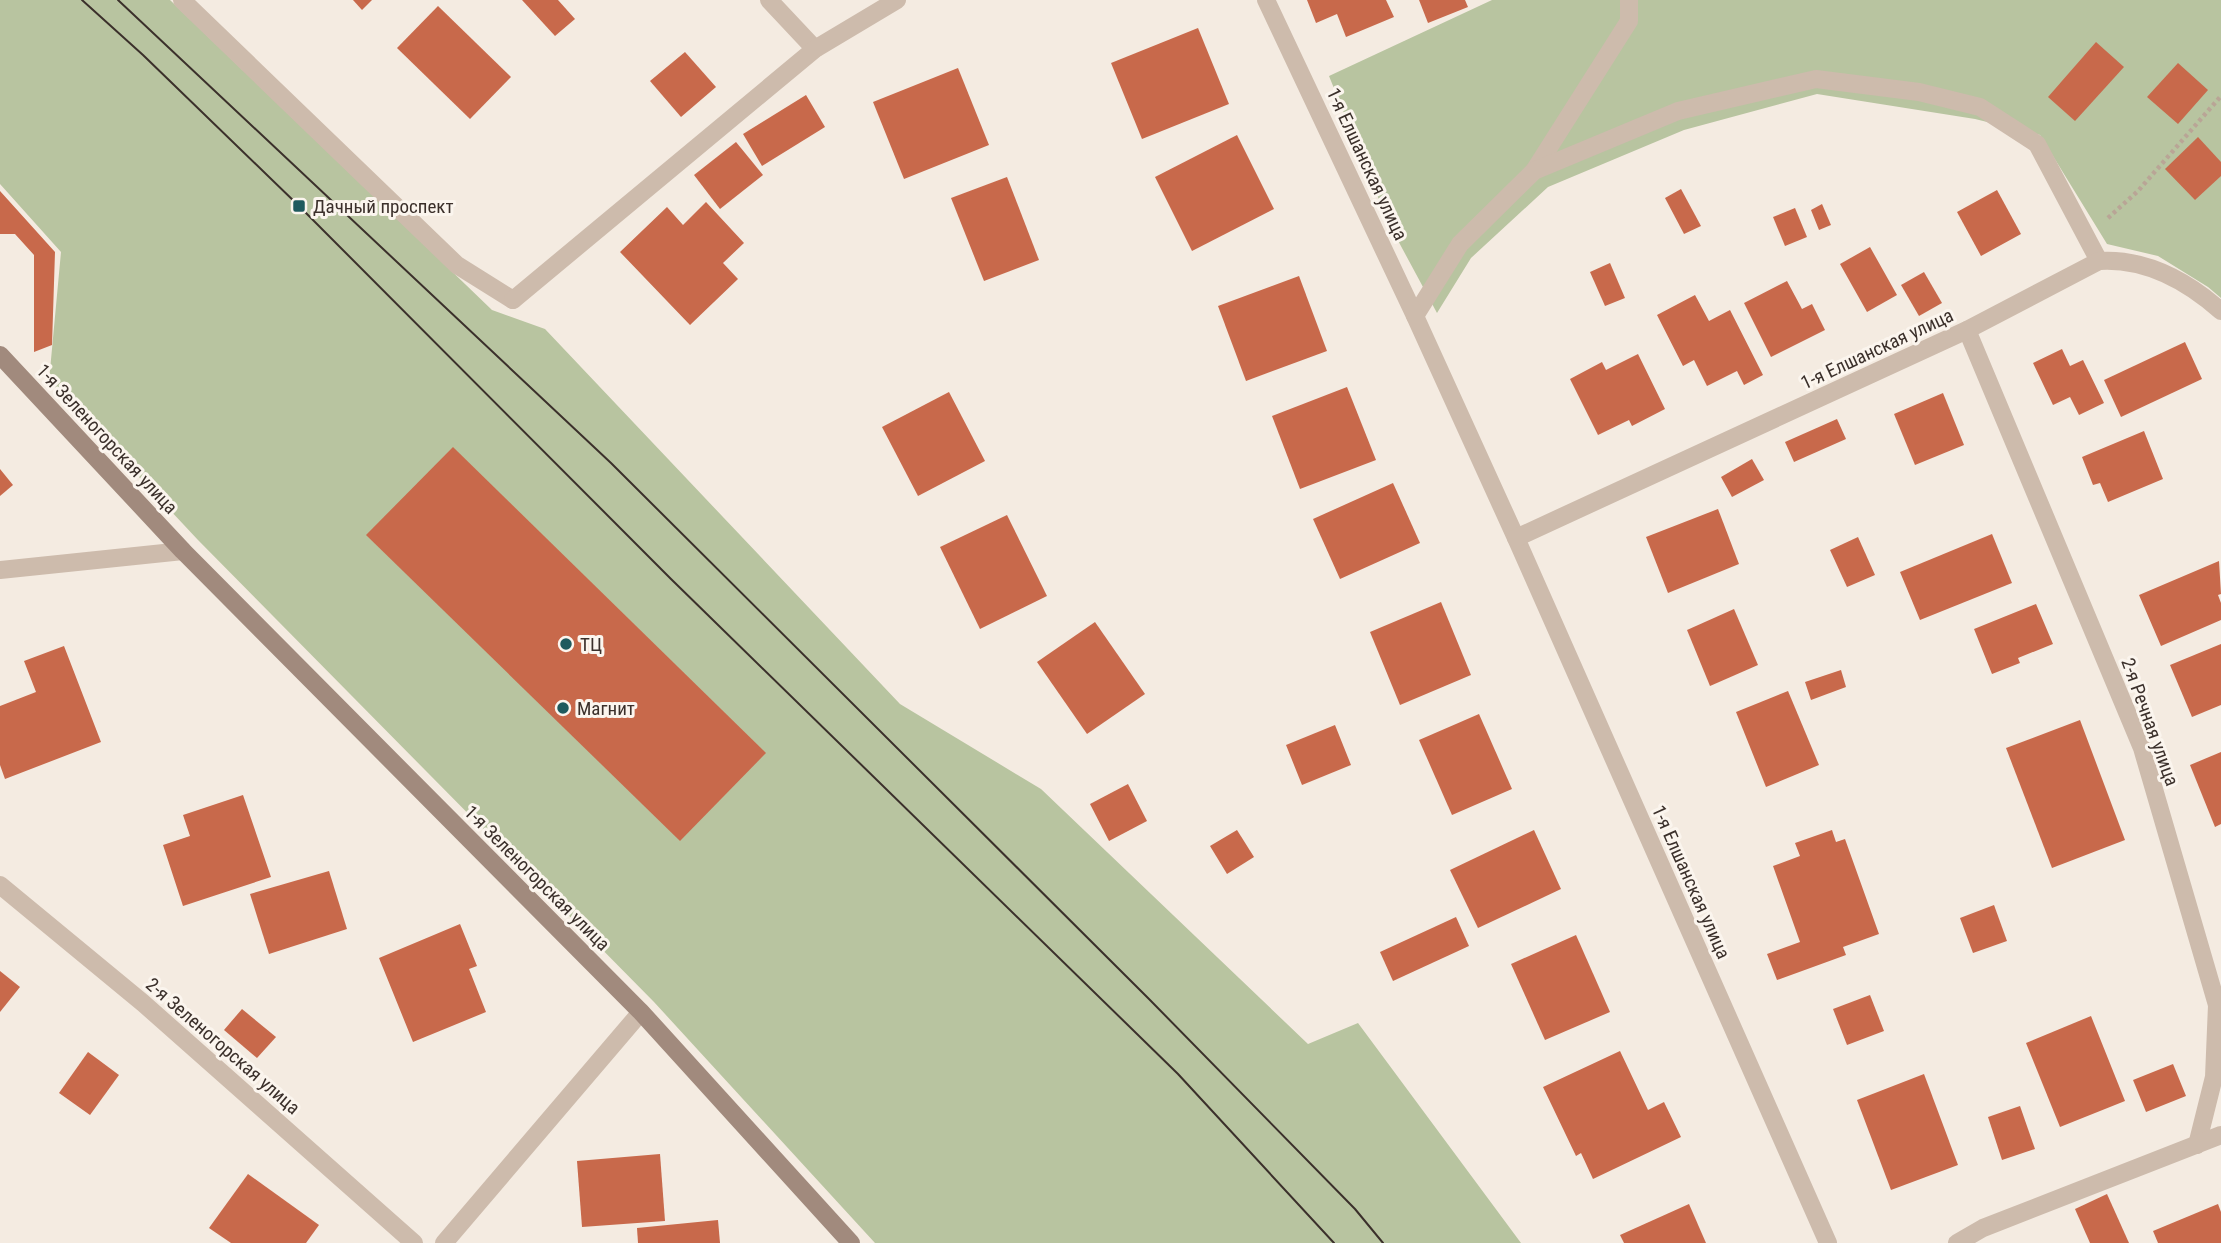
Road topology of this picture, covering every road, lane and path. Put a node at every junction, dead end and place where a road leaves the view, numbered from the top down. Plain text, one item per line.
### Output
1 (182, 0) edge
2 (769, 0) edge
3 (897, 0) edge
4 (1266, 0) edge
5 (1629, 0) edge
6 (815, 49) junction
7 (2221, 96) edge
8 (1534, 171) junction
9 (2085, 237) junction
10 (2099, 261) junction
11 (2221, 311) edge
12 (1415, 316) junction
13 (1967, 330) junction
14 (0, 355) edge
15 (1516, 538) junction
16 (183, 551) junction
17 (0, 570) edge
18 (0, 885) edge
19 (640, 1012) junction
20 (2221, 1135) edge
21 (2197, 1145) junction
22 (414, 1243) edge
23 (444, 1243) edge
24 (851, 1243) edge
25 (1828, 1243) edge
26 (1957, 1243) edge

1 - 6 street
2 - 6 street
3 - 6 street
4 - 12 street, 1-я Елшанская улица
5 - 8 street
7 - 9 path
8 - 9 street
8 - 12 street
9 - 10 street
10 - 11 street
10 - 13 street, 1-я Елшанская улица
12 - 15 street, 1-я Елшанская улица
13 - 15 street, 1-я Елшанская улица
13 - 21 street, 2-я Речная улица
14 - 16 main road, 1-я Зеленогорская улица
15 - 25 street, 1-я Елшанская улица
16 - 17 street
16 - 19 main road, 1-я Зеленогорская улица
18 - 22 street, 2-я Зеленогорская улица
19 - 23 street
19 - 24 main road, 1-я Зеленогорская улица
20 - 21 street
21 - 26 street

